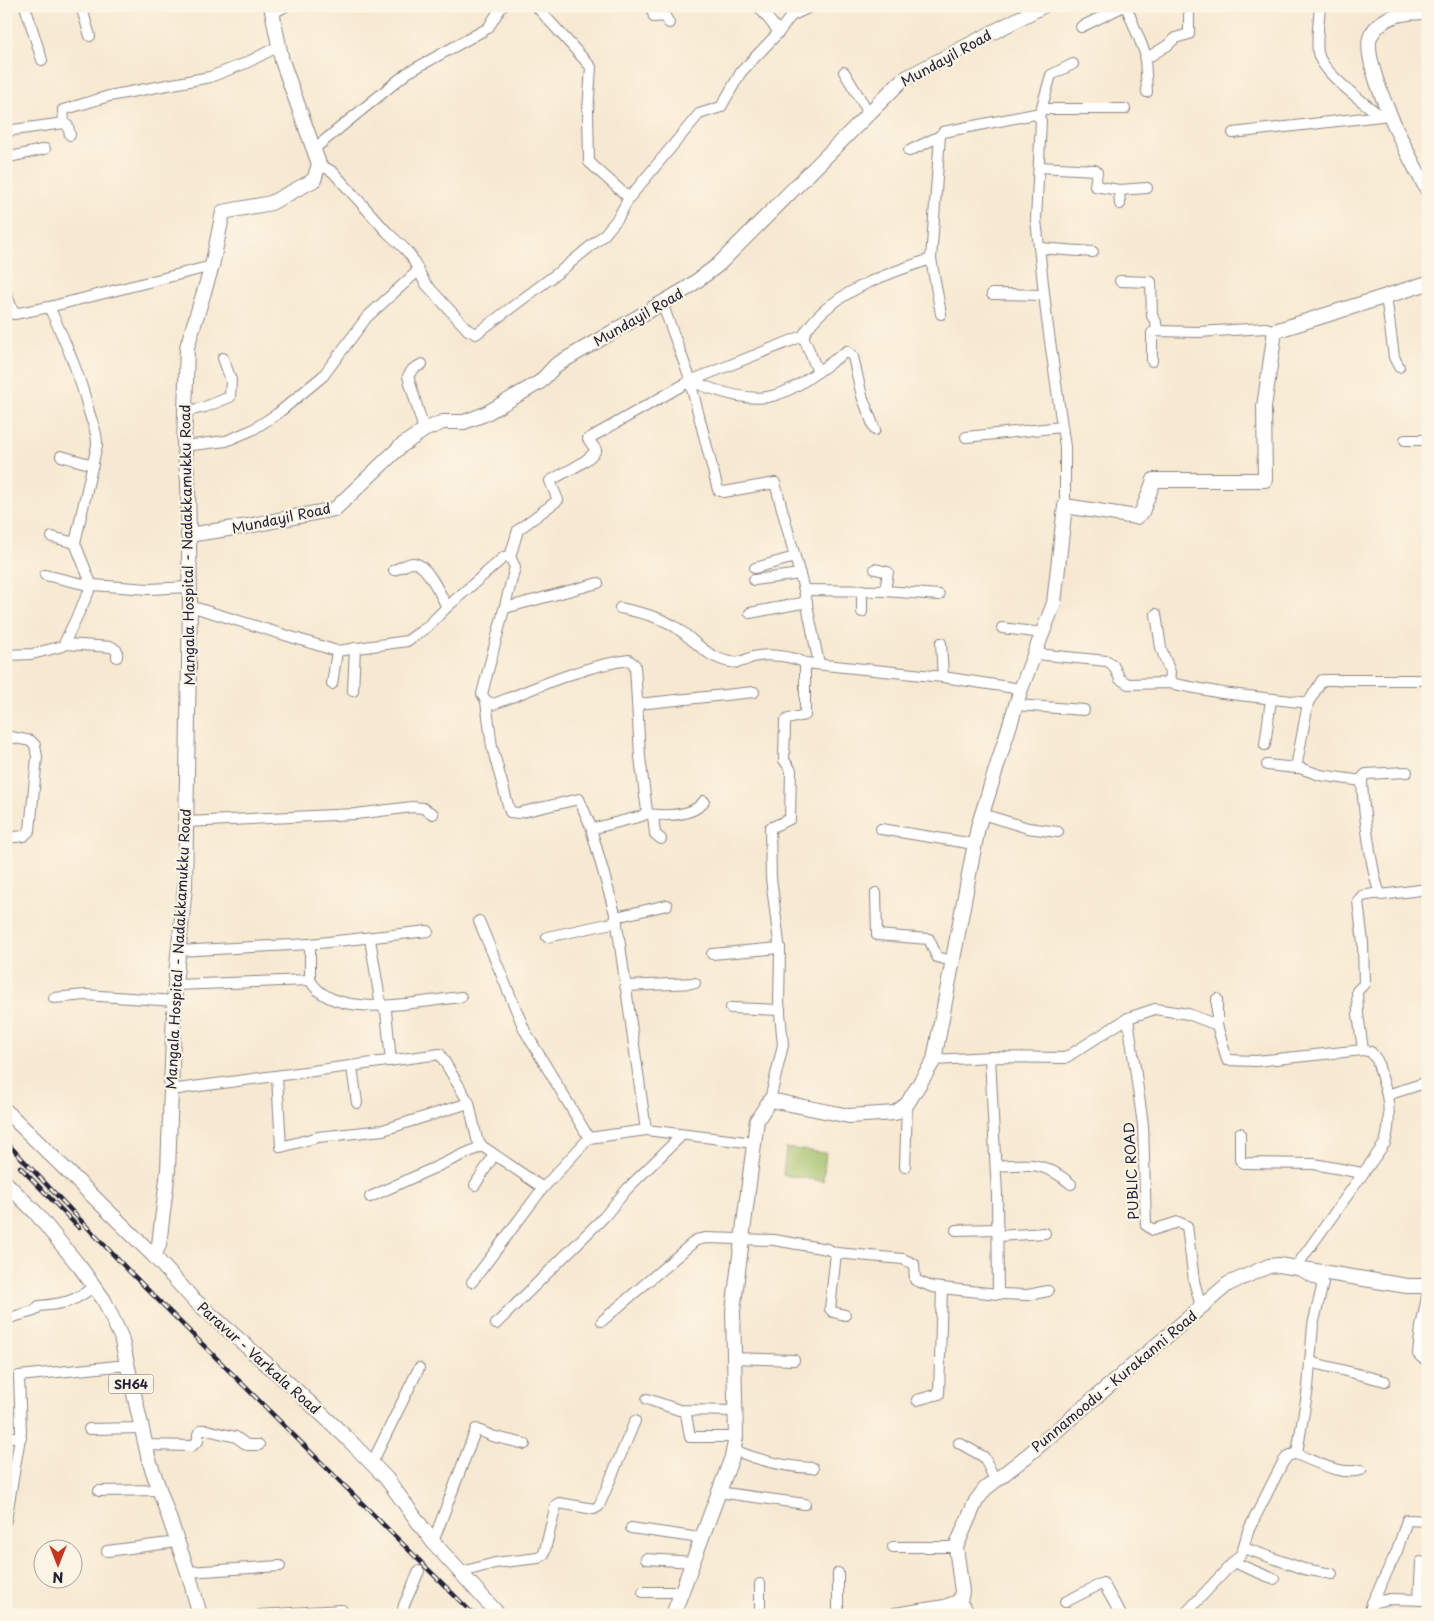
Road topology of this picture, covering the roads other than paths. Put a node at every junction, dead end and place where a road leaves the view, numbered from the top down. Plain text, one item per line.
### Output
1 (25, 6) edge
2 (82, 6) edge
3 (282, 6) edge
4 (502, 6) edge
5 (536, 6) edge
6 (651, 6) edge
7 (758, 6) edge
8 (812, 6) edge
9 (1043, 6) edge
10 (1125, 6) edge
11 (1320, 6) edge
12 (1428, 12) edge
13 (1189, 15) dead end
14 (669, 23) dead end
15 (1081, 27) dead end
16 (779, 32) junction
17 (90, 36) dead end
18 (280, 46) junction
19 (1145, 58) junction
20 (42, 60) dead end
21 (1073, 64) dead end
22 (844, 72) dead end
23 (1147, 92) dead end
24 (1125, 110) dead end
25 (869, 113) junction
26 (1041, 113) junction
27 (1385, 114) junction
28 (64, 123) junction
29 (6, 131) edge
30 (1233, 133) dead end
31 (70, 135) dead end
32 (940, 136) junction
33 (45, 149) dead end
34 (314, 149) junction
35 (909, 151) dead end
36 (6, 158) edge
37 (319, 164) junction
38 (1039, 167) junction
39 (1147, 188) dead end
40 (1118, 190) junction
41 (1428, 191) edge
42 (629, 198) junction
43 (1120, 204) dead end
44 (1039, 248) junction
45 (1093, 252) dead end
46 (930, 259) junction
47 (212, 266) junction
48 (418, 271) junction
49 (1120, 281) dead end
50 (1428, 283) edge
51 (6, 293) edge
52 (992, 294) dead end
53 (1044, 295) junction
54 (1386, 296) junction
55 (662, 303) junction
56 (49, 307) junction
57 (941, 314) dead end
58 (10, 315) edge
59 (1156, 332) junction
60 (1275, 332) junction
61 (803, 336) junction
62 (223, 358) dead end
63 (1152, 361) dead end
64 (422, 364) dead end
65 (1399, 367) dead end
66 (818, 372) junction
67 (691, 381) junction
68 (184, 412) junction
69 (1062, 427) junction
70 (424, 430) junction
71 (875, 430) dead end
72 (966, 437) dead end
73 (1405, 440) dead end
74 (1428, 440) edge
75 (184, 446) junction
76 (61, 456) dead end
77 (93, 465) junction
78 (1064, 506) junction
79 (188, 535) junction
80 (52, 537) dead end
81 (76, 543) junction
82 (510, 557) junction
83 (795, 557) junction
84 (755, 568) dead end
85 (875, 569) dead end
86 (394, 570) dead end
87 (800, 574) junction
88 (45, 575) dead end
89 (754, 580) dead end
90 (598, 583) dead end
91 (92, 586) junction
92 (189, 587) junction
93 (804, 590) junction
94 (862, 590) junction
95 (885, 591) junction
96 (939, 595) dead end
97 (807, 602) junction
98 (190, 606) junction
99 (447, 607) junction
100 (505, 608) junction
101 (620, 608) dead end
102 (750, 612) dead end
103 (862, 612) dead end
104 (1156, 614) dead end
105 (1002, 628) dead end
106 (1043, 633) junction
107 (942, 643) dead end
108 (65, 644) junction
109 (355, 648) junction
110 (337, 651) junction
111 (1036, 654) junction
112 (6, 655) edge
113 (117, 657) dead end
114 (805, 663) junction
115 (819, 664) junction
116 (943, 677) junction
117 (1428, 680) edge
118 (1169, 683) junction
119 (332, 684) dead end
120 (1021, 689) junction
121 (353, 691) dead end
122 (754, 692) dead end
123 (1271, 699) junction
124 (486, 701) junction
125 (1308, 703) junction
126 (638, 704) junction
127 (1018, 705) junction
128 (1084, 710) dead end
129 (6, 736) edge
130 (1265, 745) dead end
131 (1267, 765) dead end
132 (1297, 767) junction
133 (1407, 772) dead end
134 (1362, 781) junction
135 (704, 801) dead end
136 (433, 814) dead end
137 (649, 814) junction
138 (982, 814) junction
139 (186, 822) junction
140 (592, 829) junction
141 (882, 829) dead end
142 (1058, 832) dead end
143 (6, 838) edge
144 (661, 839) dead end
145 (974, 844) junction
146 (1428, 890) edge
147 (876, 892) dead end
148 (1380, 893) junction
149 (667, 905) dead end
150 (616, 920) junction
151 (479, 921) dead end
152 (428, 931) dead end
153 (547, 937) dead end
154 (370, 939) junction
155 (310, 944) junction
156 (780, 948) junction
157 (177, 951) junction
158 (712, 954) dead end
159 (952, 961) junction
160 (310, 980) junction
161 (695, 983) dead end
162 (175, 985) junction
163 (625, 986) junction
164 (461, 997) dead end
165 (54, 998) dead end
166 (1217, 999) dead end
167 (175, 1001) junction
168 (381, 1006) junction
169 (731, 1008) dead end
170 (780, 1010) junction
171 (1128, 1018) junction
172 (1217, 1025) junction
173 (1363, 1050) junction
174 (990, 1057) junction
175 (934, 1060) junction
176 (391, 1061) junction
177 (352, 1067) junction
178 (277, 1078) junction
179 (1428, 1082) edge
180 (170, 1090) junction
181 (1388, 1095) junction
182 (770, 1100) junction
183 (357, 1103) dead end
184 (469, 1103) junction
185 (907, 1104) junction
186 (6, 1111) edge
187 (646, 1130) junction
188 (1240, 1133) dead end
189 (681, 1136) junction
190 (589, 1138) junction
191 (754, 1144) junction
192 (482, 1146) junction
193 (494, 1155) junction
194 (996, 1166) junction
195 (906, 1167) dead end
196 (1362, 1173) junction
197 (6, 1183) edge
198 (1071, 1184) dead end
199 (476, 1185) dead end
200 (543, 1188) junction
201 (370, 1197) dead end
202 (956, 1230) dead end
203 (998, 1233) junction
204 (1045, 1234) dead end
205 (742, 1238) junction
206 (836, 1253) junction
207 (154, 1256) junction
208 (1295, 1268) junction
209 (472, 1282) dead end
210 (94, 1286) junction
211 (1428, 1286) edge
212 (942, 1288) junction
213 (1048, 1291) dead end
214 (1428, 1292) edge
215 (998, 1294) junction
216 (1201, 1307) junction
217 (845, 1315) dead end
218 (6, 1318) edge
219 (602, 1322) dead end
220 (496, 1324) dead end
221 (735, 1358) junction
222 (1428, 1358) edge
223 (794, 1360) dead end
224 (1310, 1362) junction
225 (127, 1365) junction
226 (419, 1368) dead end
227 (1384, 1381) dead end
228 (647, 1399) dead end
229 (917, 1400) dead end
230 (737, 1411) junction
231 (686, 1414) dead end
232 (635, 1421) dead end
233 (141, 1428) junction
234 (89, 1429) dead end
235 (6, 1437) edge
236 (21, 1437) junction
237 (735, 1443) junction
238 (959, 1443) dead end
239 (526, 1444) dead end
240 (145, 1445) junction
241 (259, 1445) dead end
242 (1296, 1454) junction
243 (372, 1463) junction
244 (813, 1468) dead end
245 (1361, 1470) dead end
246 (995, 1480) junction
247 (160, 1490) junction
248 (99, 1491) dead end
249 (718, 1492) junction
250 (805, 1504) dead end
251 (6, 1520) edge
252 (1428, 1521) edge
253 (631, 1528) dead end
254 (700, 1538) junction
255 (177, 1542) junction
256 (433, 1542) junction
257 (893, 1546) dead end
258 (956, 1547) junction
259 (1244, 1548) junction
260 (107, 1551) dead end
261 (646, 1559) dead end
262 (694, 1562) junction
263 (1233, 1562) junction
264 (1421, 1562) dead end
265 (280, 1566) dead end
266 (419, 1571) dead end
267 (188, 1572) junction
268 (458, 1573) junction
269 (838, 1573) dead end
270 (1332, 1574) dead end
271 (1274, 1579) dead end
272 (760, 1584) dead end
273 (643, 1592) dead end
274 (682, 1592) junction
275 (1423, 1600) edge
276 (960, 1601) junction
277 (1065, 1602) dead end
278 (1372, 1602) junction
279 (200, 1615) edge
280 (260, 1615) edge
281 (345, 1615) edge
282 (402, 1615) edge
283 (499, 1615) edge
284 (673, 1615) edge
285 (760, 1615) edge
286 (838, 1615) edge
287 (895, 1615) edge
288 (972, 1615) edge
289 (1121, 1615) edge
290 (1184, 1615) edge
291 (1369, 1615) edge

1 - 20 street
2 - 17 street
3 - 18 main road
4 - 34 street
5 - 42 street
6 - 14 street
7 - 16 street
8 - 16 street
9 - 25 main road, Mundayil Road
10 - 15 street
10 - 19 street
11 - 27 street
12 - 27 main road
13 - 19 street
16 - 42 street
18 - 28 street
18 - 34 main road
19 - 23 street
21 - 26 street
22 - 25 street
24 - 26 street
25 - 55 main road, Mundayil Road
26 - 32 street
26 - 38 street
27 - 30 street
27 - 41 main road
28 - 29 street
28 - 31 street
32 - 35 street
32 - 46 street
33 - 36 street
34 - 37 main road
37 - 47 main road, Mangala Hospital - Nadakkamukku Road
37 - 48 street
38 - 40 street
38 - 44 street
39 - 40 street
40 - 43 street
42 - 48 street
44 - 45 street
44 - 53 street
46 - 57 street
46 - 61 street
47 - 56 street
47 - 68 main road, Mangala Hospital - Nadakkamukku Road
48 - 75 street
49 - 59 street
50 - 54 main road
51 - 58 street
52 - 53 street
53 - 69 street
54 - 60 main road
54 - 65 street
55 - 67 street
55 - 70 main road, Mundayil Road
56 - 58 street
56 - 77 street
59 - 60 street
59 - 63 street
60 - 78 main road
61 - 66 street
61 - 67 street
62 - 68 street
64 - 70 street
66 - 67 street
66 - 71 street
67 - 82 street
67 - 83 street
68 - 75 main road, Mangala Hospital - Nadakkamukku Road
69 - 72 street
69 - 78 street
70 - 79 main road, Mundayil Road
73 - 74 street
75 - 79 main road, Mangala Hospital - Nadakkamukku Road
76 - 77 street
77 - 81 street
78 - 106 main road
79 - 92 main road, Mangala Hospital - Nadakkamukku Road
80 - 81 street
81 - 91 street
82 - 99 street
82 - 100 street
83 - 84 street
83 - 87 street
85 - 95 street
86 - 99 street
87 - 89 street
87 - 93 street
88 - 91 street
90 - 100 street
91 - 92 street
91 - 108 street
92 - 98 main road, Mangala Hospital - Nadakkamukku Road
93 - 94 street
93 - 97 street
94 - 95 street
94 - 103 street
95 - 96 street
97 - 102 street
97 - 115 street
98 - 110 street
98 - 139 main road, Mangala Hospital - Nadakkamukku Road
99 - 109 street
100 - 124 street
101 - 114 street
104 - 118 street
105 - 106 street
106 - 111 main road
107 - 116 street
108 - 112 street
108 - 113 street
109 - 110 street
109 - 121 street
110 - 119 street
111 - 118 street
111 - 120 main road
114 - 115 street
114 - 156 street
115 - 116 street
116 - 120 street
117 - 125 street
118 - 123 street
120 - 127 main road
122 - 126 street
123 - 125 street
123 - 130 street
124 - 126 street
124 - 140 street
125 - 132 street
126 - 137 street
127 - 128 street
127 - 138 main road
129 - 143 street
131 - 132 street
132 - 134 street
133 - 134 street
134 - 148 street
135 - 137 street
136 - 139 street
137 - 140 street
137 - 144 street
138 - 142 street
138 - 145 main road
139 - 157 main road, Mangala Hospital - Nadakkamukku Road
140 - 150 street
141 - 145 street
145 - 159 main road
146 - 148 street
147 - 159 street
148 - 173 street
149 - 150 street
150 - 153 street
150 - 163 street
151 - 190 street
152 - 154 street
154 - 155 street
154 - 168 street
155 - 157 street
155 - 160 street
156 - 158 street
156 - 170 street
157 - 162 main road, Mangala Hospital - Nadakkamukku Road
159 - 175 main road
160 - 162 street
160 - 168 street
161 - 163 street
162 - 167 main road, Mangala Hospital - Nadakkamukku Road
163 - 187 street
164 - 168 street
165 - 167 street
166 - 172 street
167 - 180 main road, Mangala Hospital - Nadakkamukku Road
168 - 176 street
169 - 170 street
170 - 182 street
171 - 172 street
171 - 174 street
171 - 216 street, PUBLIC ROAD
172 - 173 street
173 - 181 street
174 - 175 street
174 - 194 street
175 - 185 main road
176 - 177 street
176 - 184 street
177 - 178 street
177 - 183 street
178 - 180 street
178 - 184 street
179 - 181 street
180 - 207 main road, Mangala Hospital - Nadakkamukku Road
181 - 196 street
182 - 185 main road
182 - 191 main road
184 - 192 street
185 - 195 street
186 - 207 main road, Paravur - Varkala Road
187 - 189 street
187 - 190 street
188 - 196 street
189 - 191 street
189 - 220 street
190 - 200 street
191 - 205 main road
192 - 193 street
192 - 201 street
193 - 199 street
193 - 200 street
194 - 198 street
194 - 203 street
196 - 208 street
197 - 210 main road, SH64
200 - 209 street
202 - 203 street
203 - 204 street
203 - 215 street
205 - 206 street
205 - 219 street
205 - 221 main road
206 - 212 street
206 - 217 street
207 - 243 main road, Paravur - Varkala Road
208 - 211 main road, Punnamoodu - Kurakanni Road
208 - 216 main road, Punnamoodu - Kurakanni Road
208 - 224 street
210 - 218 street
210 - 225 main road, SH64
212 - 215 street
212 - 229 street
213 - 215 street
214 - 222 street
216 - 246 main road, Punnamoodu - Kurakanni Road
221 - 223 street
221 - 230 main road
224 - 227 street
224 - 242 street
225 - 233 main road, SH64
225 - 236 street
226 - 243 street
228 - 230 street
230 - 237 main road
231 - 237 street
232 - 268 street
233 - 234 street
233 - 240 main road, SH64
235 - 236 street
236 - 251 street
237 - 244 street
237 - 249 main road
238 - 246 street
239 - 256 street
240 - 241 street
240 - 247 main road, SH64
242 - 245 street
242 - 259 street
243 - 256 main road, Paravur - Varkala Road
246 - 258 main road, Punnamoodu - Kurakanni Road
247 - 248 street
247 - 255 main road, SH64
249 - 250 street
249 - 254 main road
252 - 278 street
253 - 254 street
254 - 262 main road
255 - 260 street
255 - 267 main road, SH64
256 - 268 main road, Paravur - Varkala Road
257 - 258 street
258 - 276 main road
259 - 263 street
259 - 270 street
261 - 262 street
262 - 274 main road
263 - 271 street
263 - 290 street
264 - 275 street
265 - 267 street
266 - 282 street
267 - 279 main road, SH64
268 - 283 main road, Paravur - Varkala Road
269 - 286 street
272 - 285 street
273 - 274 street
274 - 284 main road
275 - 278 street
276 - 287 main road
276 - 288 street
277 - 289 street
278 - 291 street
280 - 281 street

